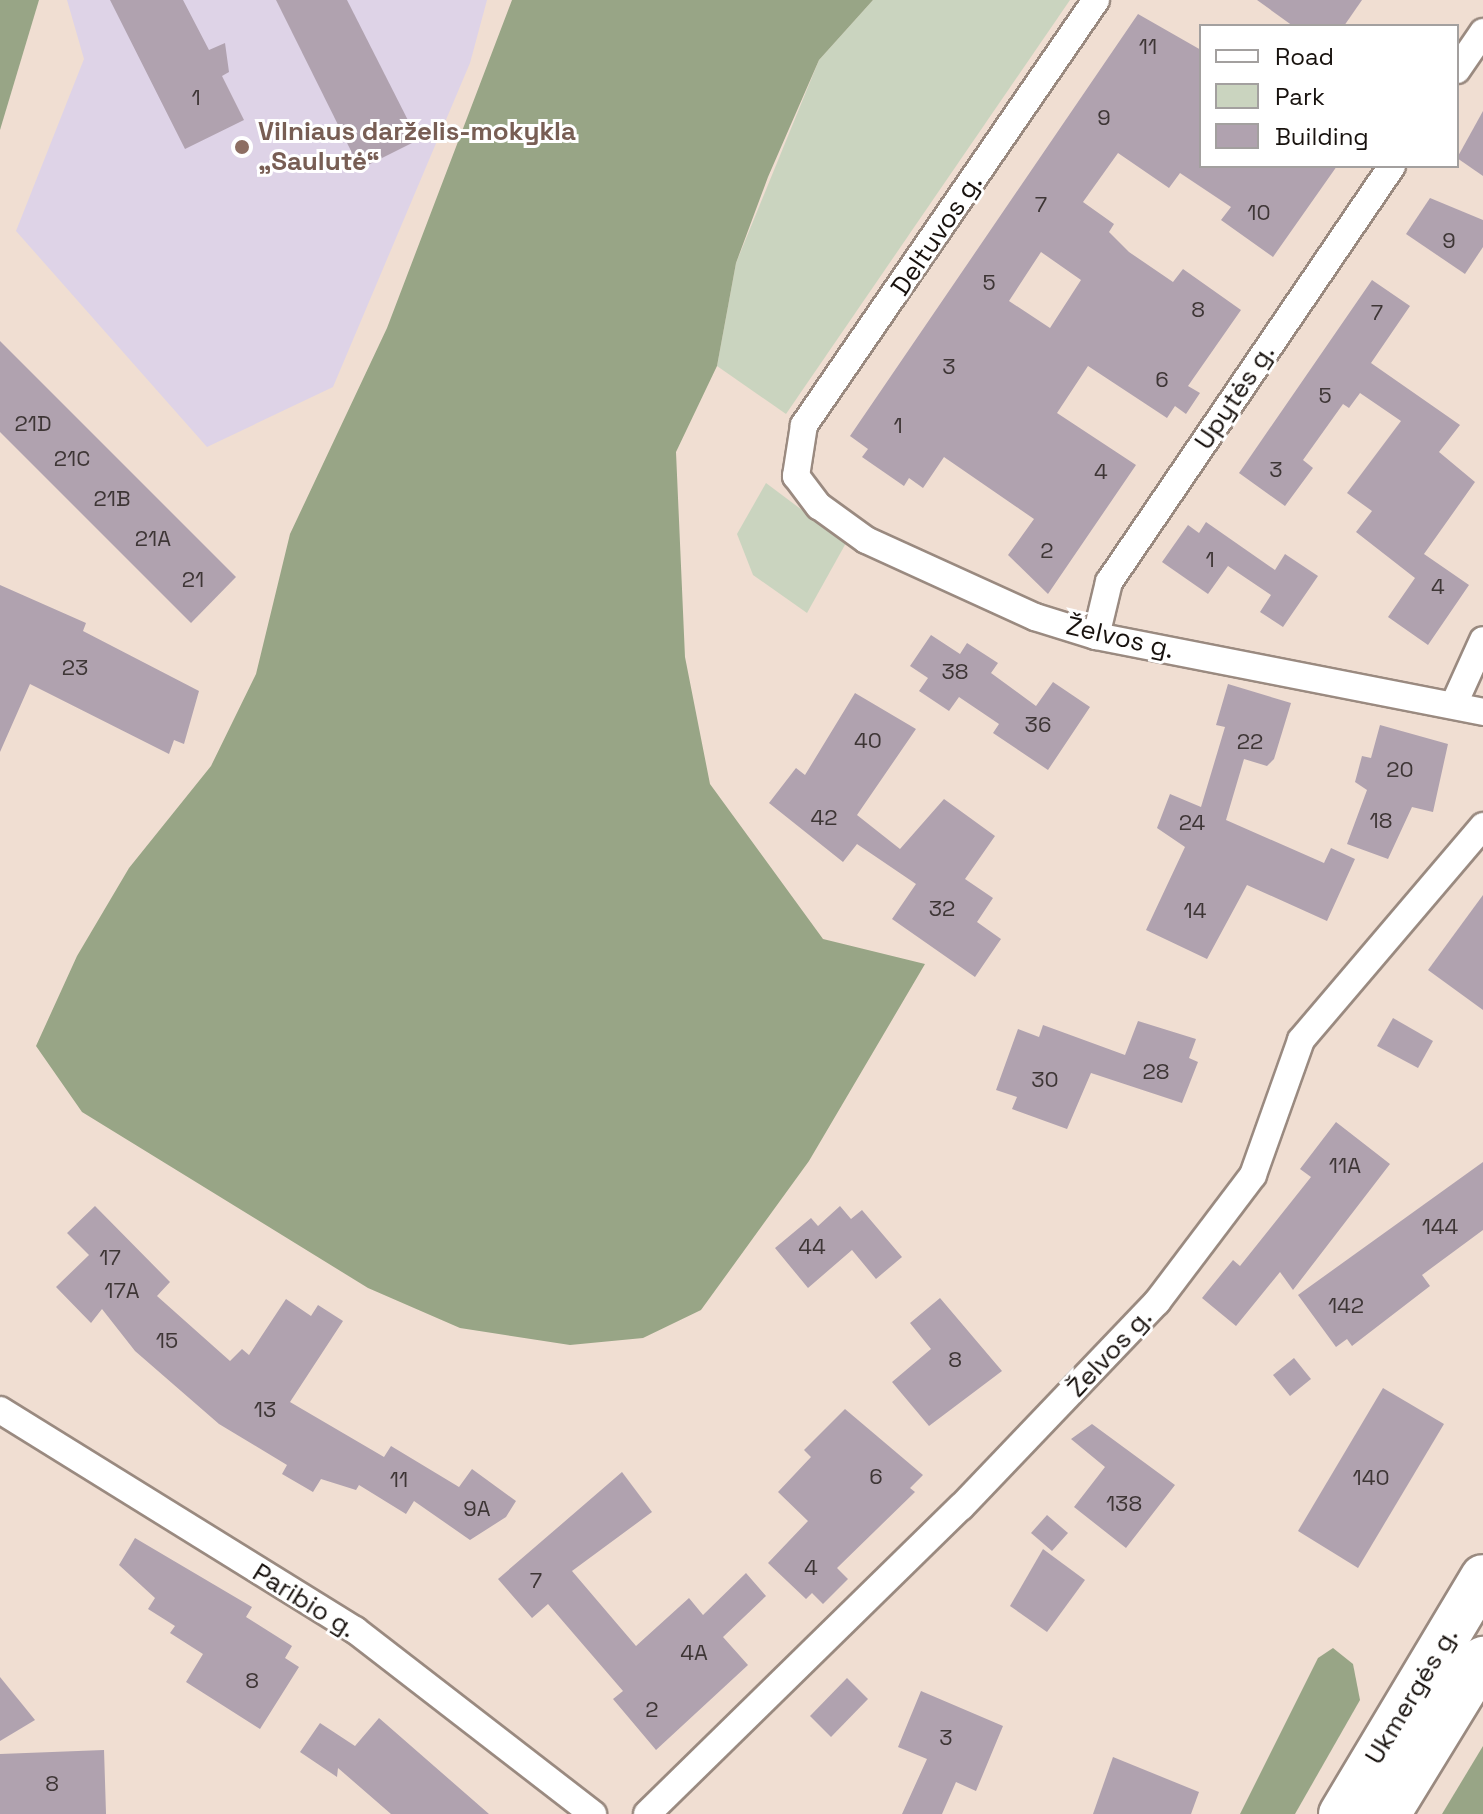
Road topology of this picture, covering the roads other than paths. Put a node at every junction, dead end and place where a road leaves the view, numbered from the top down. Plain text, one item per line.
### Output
1 (1096, 0) edge
2 (1483, 32) edge
3 (1459, 67) edge
4 (1391, 168) edge
5 (796, 476) joint
6 (1096, 636) junction
7 (1483, 640) edge
8 (1454, 704) junction
9 (1483, 712) edge
10 (1483, 826) edge
11 (0, 1410) edge
12 (1483, 1577) edge
13 (1483, 1659) edge
14 (593, 1814) edge
15 (647, 1814) edge
16 (1341, 1814) edge
17 (1388, 1814) edge

1 - 5 street, Deltuvos g.
2 - 3 street
4 - 6 street, Upytės g.
5 - 6 street, Želvos g.
6 - 8 street, Želvos g.
7 - 8 street
8 - 9 street, Želvos g.
10 - 15 street, Želvos g.
11 - 14 street, Paribio g.
12 - 16 highway, Ukmergės g.
13 - 17 highway, Ukmergės g.

